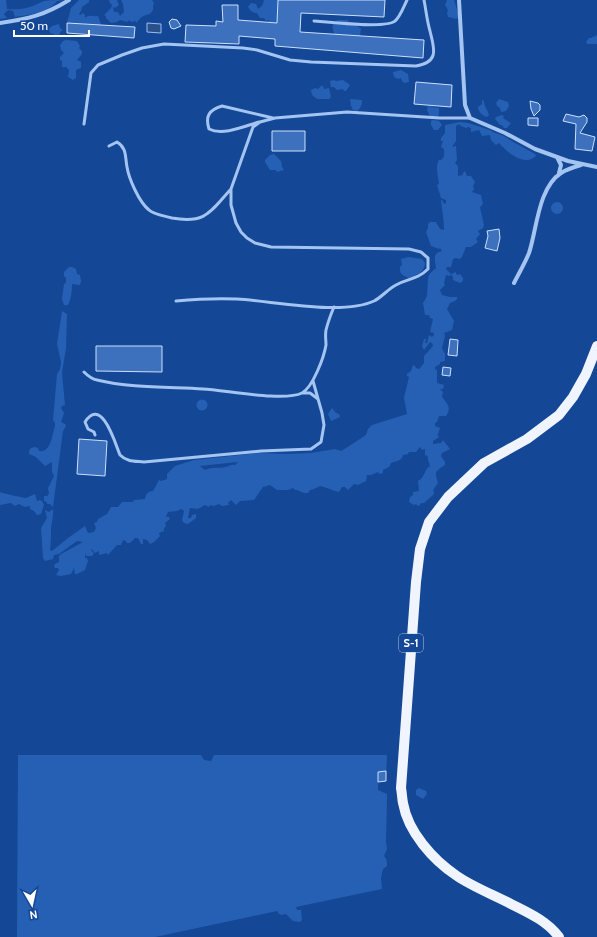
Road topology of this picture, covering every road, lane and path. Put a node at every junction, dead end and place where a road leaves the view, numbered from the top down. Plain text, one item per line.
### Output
1 (69, 0) edge
2 (407, 0) edge
3 (424, 0) edge
4 (458, 0) edge
5 (314, 21) dead end
6 (0, 23) edge
7 (275, 118) junction
8 (470, 118) junction
9 (260, 122) junction
10 (84, 124) dead end
11 (109, 146) dead end
12 (556, 157) junction
13 (582, 164) junction
14 (597, 167) edge
15 (559, 174) junction
16 (231, 189) junction
17 (514, 283) dead end
18 (176, 301) dead end
19 (334, 307) junction
20 (597, 346) edge
21 (84, 372) dead end
22 (313, 381) junction
23 (302, 393) junction
24 (318, 400) junction
25 (95, 435) dead end
26 (559, 937) edge

1 - 6 street
2 - 5 lane
3 - 10 lane
4 - 8 street
7 - 8 lane
7 - 9 lane
7 - 9 lane
8 - 12 street
9 - 16 lane
11 - 16 lane
12 - 13 street
12 - 15 street
13 - 14 street
13 - 15 street
15 - 17 street
16 - 19 lane
18 - 19 lane
19 - 22 lane
20 - 26 main road, S-1
21 - 23 lane
22 - 23 lane
22 - 24 lane
23 - 24 lane
24 - 25 lane

